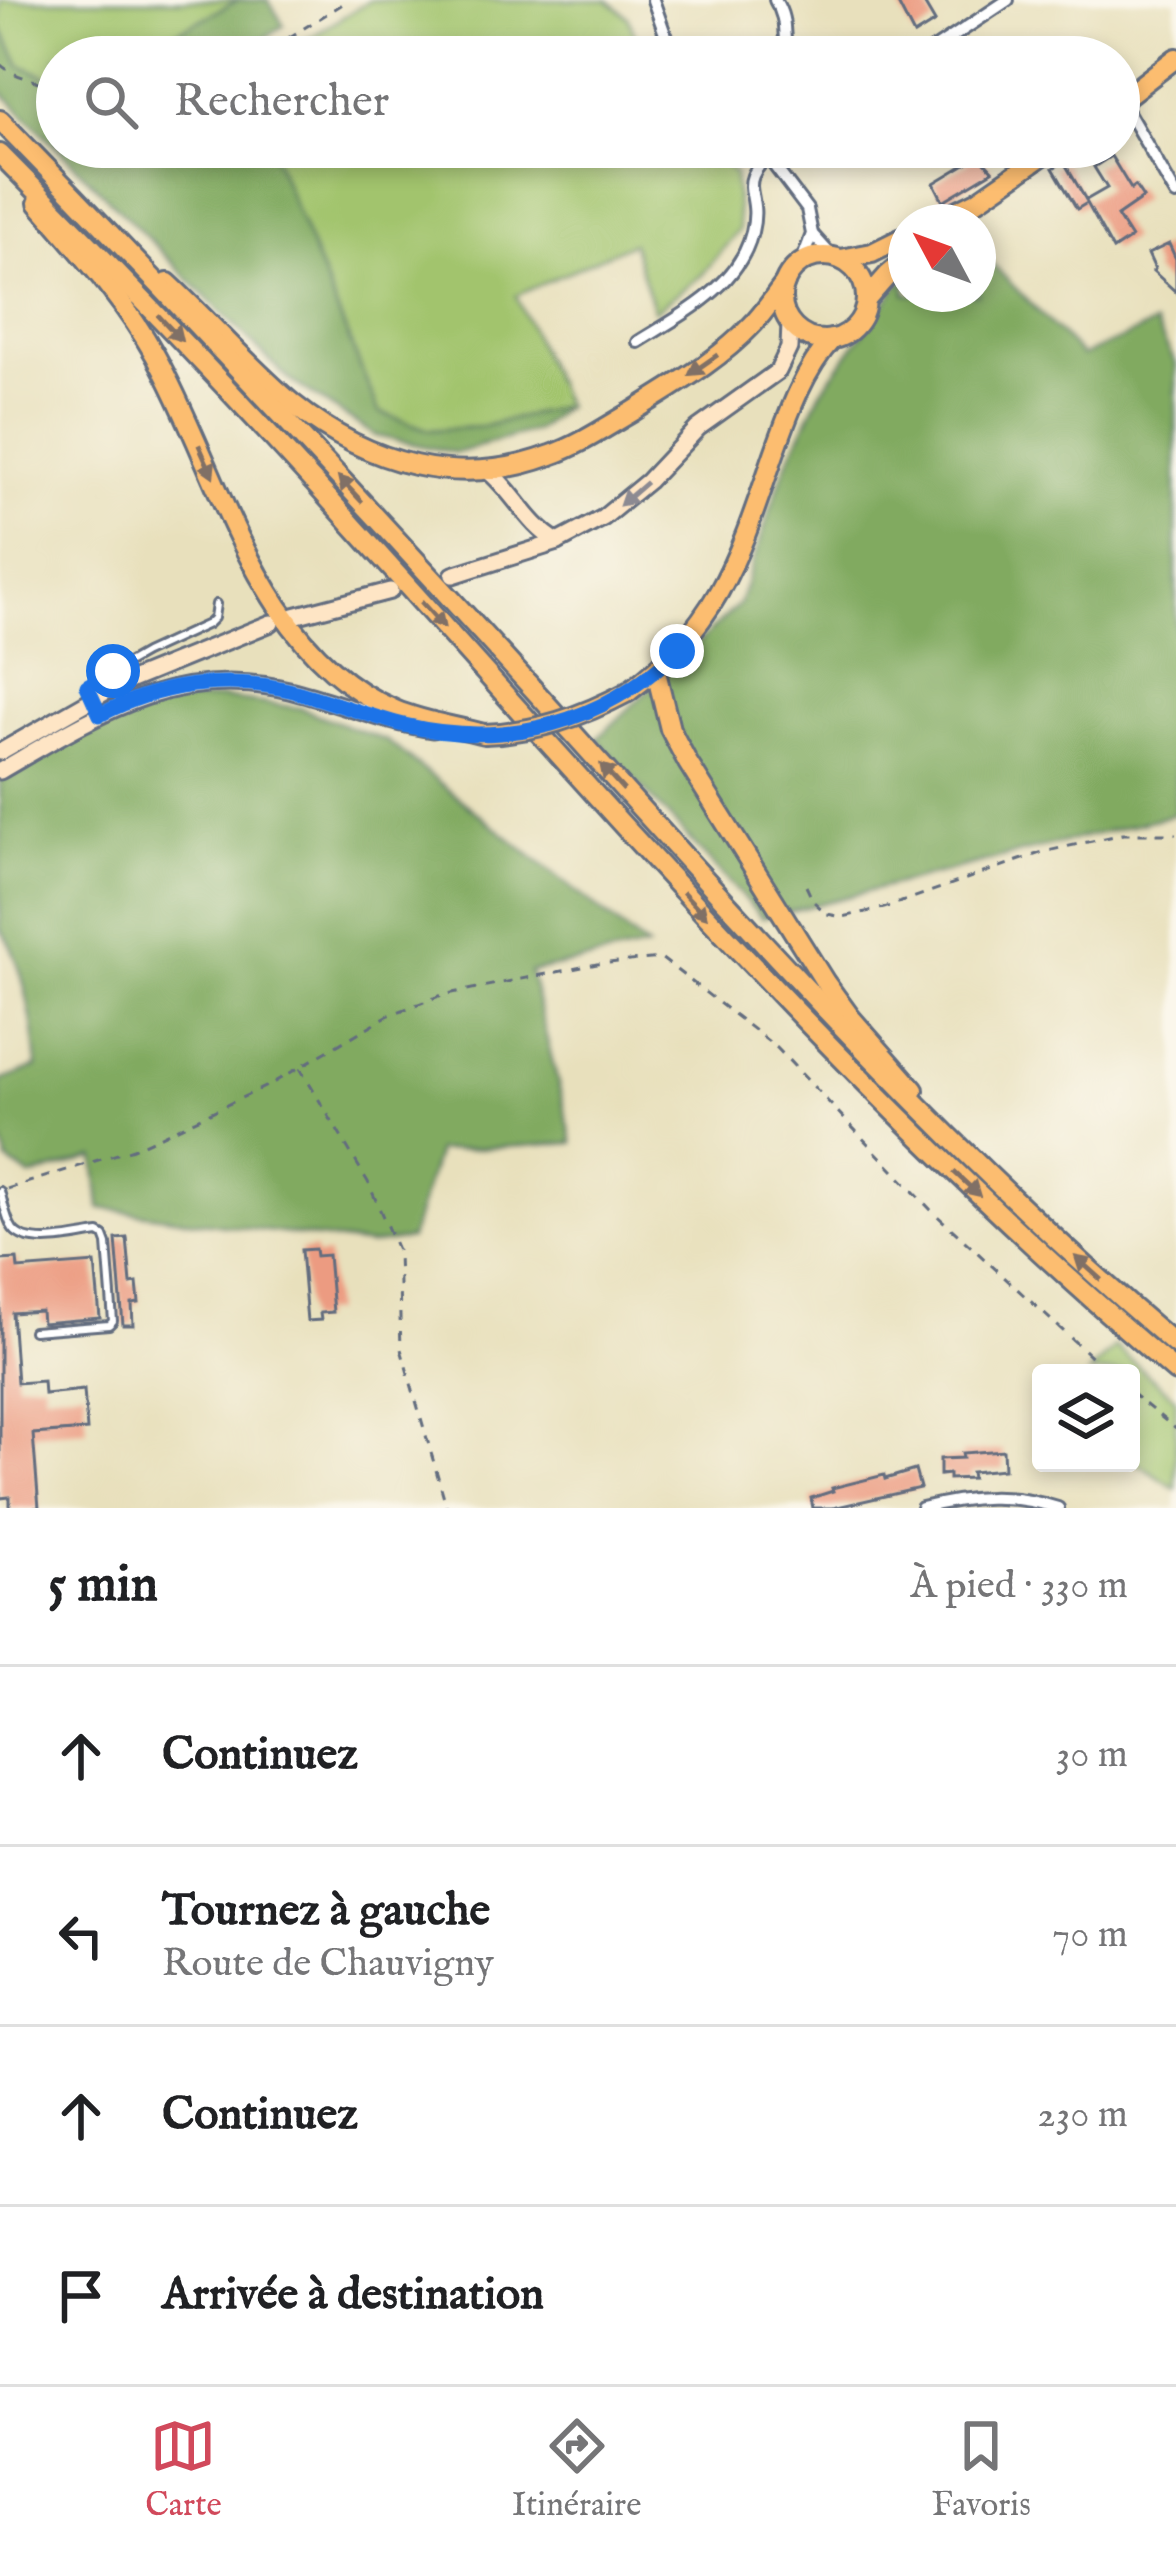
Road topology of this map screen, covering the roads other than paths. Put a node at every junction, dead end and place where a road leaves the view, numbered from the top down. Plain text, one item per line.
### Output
1 (653, 0) edge
2 (775, 0) edge
3 (1008, 0) edge
4 (666, 36) edge
5 (785, 36) edge
6 (954, 36) edge
7 (1176, 58) edge
8 (1140, 86) edge
9 (0, 120) edge
10 (1140, 134) edge
11 (0, 156) edge
12 (36, 157) edge
13 (47, 168) edge
14 (757, 168) edge
15 (781, 168) edge
16 (1025, 168) edge
17 (70, 192) junction
18 (1176, 194) edge
19 (977, 201) junction
20 (971, 204) edge
21 (974, 204) edge
22 (812, 234) junction
23 (888, 245) edge
24 (836, 258) junction
25 (801, 263) junction
26 (888, 278) edge
27 (785, 283) junction
28 (866, 300) junction
29 (790, 322) junction
30 (832, 339) junction
31 (638, 342) dead end
32 (487, 470) junction
33 (558, 542) junction
34 (453, 575) dead end
35 (390, 591) dead end
36 (215, 604) dead end
37 (294, 616) dead end
38 (271, 623) dead end
39 (656, 672) junction
40 (75, 692) dead end
41 (90, 692) junction
42 (100, 715) junction
43 (484, 734) junction
44 (0, 752) edge
45 (0, 770) edge
46 (0, 1191) edge
47 (1013, 1201) junction
48 (9, 1220) junction
49 (0, 1225) edge
50 (33, 1331) dead end
51 (1176, 1346) edge
52 (1176, 1372) edge
53 (922, 1508) edge
54 (1058, 1508) edge

1 - 4 street
2 - 5 street
3 - 6 street
7 - 8 main road
9 - 12 main road
10 - 18 street
11 -> 43 main road
11 -> 52 main road
13 - 17 main road
14 - 31 street
15 - 22 street
16 - 19 main road
17 - 32 main road
47 -> 17 main road
19 - 20 main road
19 - 21 main road
22 - 24 street
22 - 25 street
23 - 24 main road
24 - 25 main road
24 - 28 main road
25 - 27 main road
26 - 28 main road
27 - 29 main road
27 -> 32 main road
28 - 30 main road
29 - 30 main road
29 -> 33 main road
30 - 39 main road
32 - 33 main road
33 - 34 main road
35 - 37 main road
36 - 41 lane
38 - 41 main road
39 - 43 main road, bridge
39 - 47 main road
40 - 41 lane
41 - 42 lane
41 - 44 main road
42 - 43 main road
42 - 45 main road
46 - 48 lane
51 -> 47 main road
48 - 49 lane
48 - 50 lane
53 - 54 street

